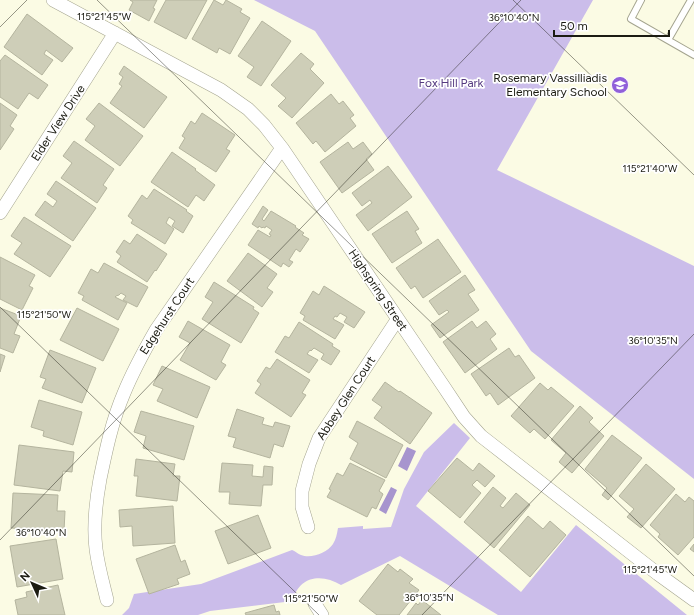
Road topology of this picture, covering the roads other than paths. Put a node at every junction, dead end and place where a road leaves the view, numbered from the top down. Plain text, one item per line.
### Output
1 (53, 0) edge
2 (641, 0) edge
3 (691, 0) edge
4 (115, 33) junction
5 (668, 40) junction
6 (694, 54) edge
7 (282, 148) junction
8 (0, 213) edge
9 (397, 320) junction
10 (308, 527) dead end
11 (107, 600) dead end
12 (694, 600) edge

1 - 4 street, Highspring Street
2 - 5 lane
3 - 5 lane
4 - 7 street, Highspring Street
4 - 8 street, Elder View Drive
5 - 6 lane
7 - 9 street, Highspring Street
7 - 11 street, Edgehurst Court
9 - 10 street, Abbey Glen Court
9 - 12 street, Highspring Street

